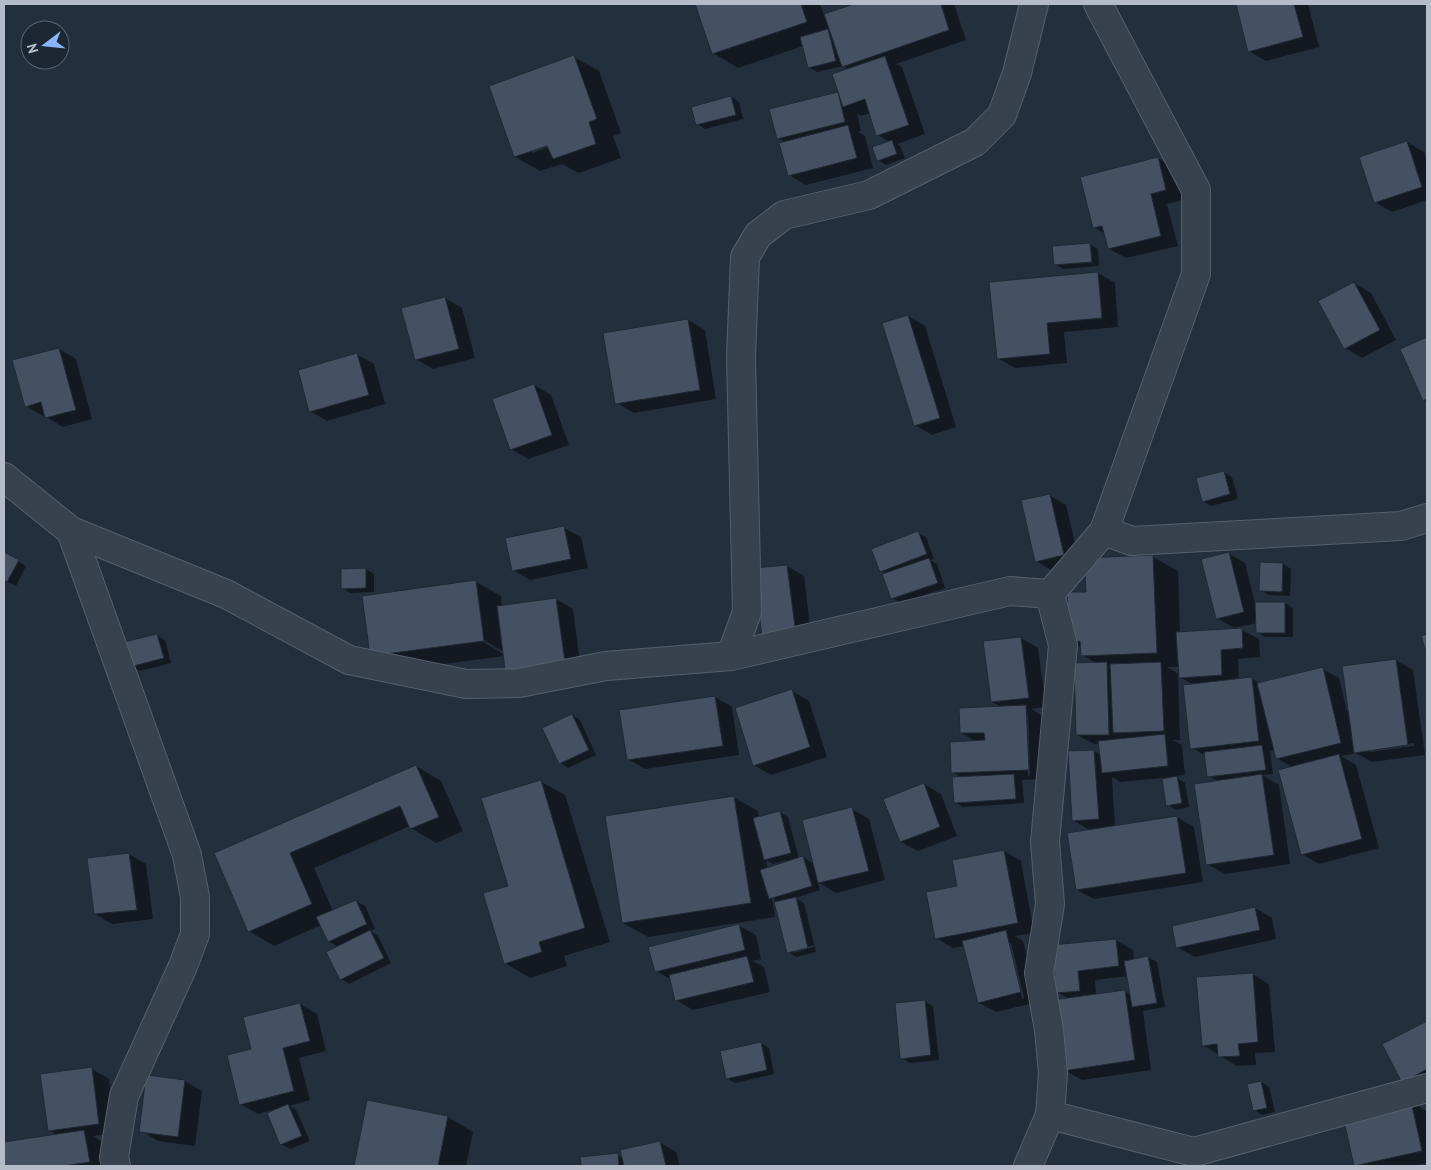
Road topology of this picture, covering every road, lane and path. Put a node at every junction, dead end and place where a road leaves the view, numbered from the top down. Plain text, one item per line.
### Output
1 (1034, 4) edge
2 (1098, 4) edge
3 (4, 477) edge
4 (1427, 518) edge
5 (72, 530) junction
6 (1104, 531) junction
7 (1050, 594) junction
8 (731, 656) junction
9 (1427, 1088) edge
10 (1050, 1115) junction
11 (116, 1166) edge
12 (1028, 1166) edge

1 - 8 street
2 - 6 street
3 - 5 street
4 - 6 street
5 - 8 street
5 - 11 street
6 - 7 street
7 - 8 street
7 - 10 street
9 - 10 street
10 - 12 street

